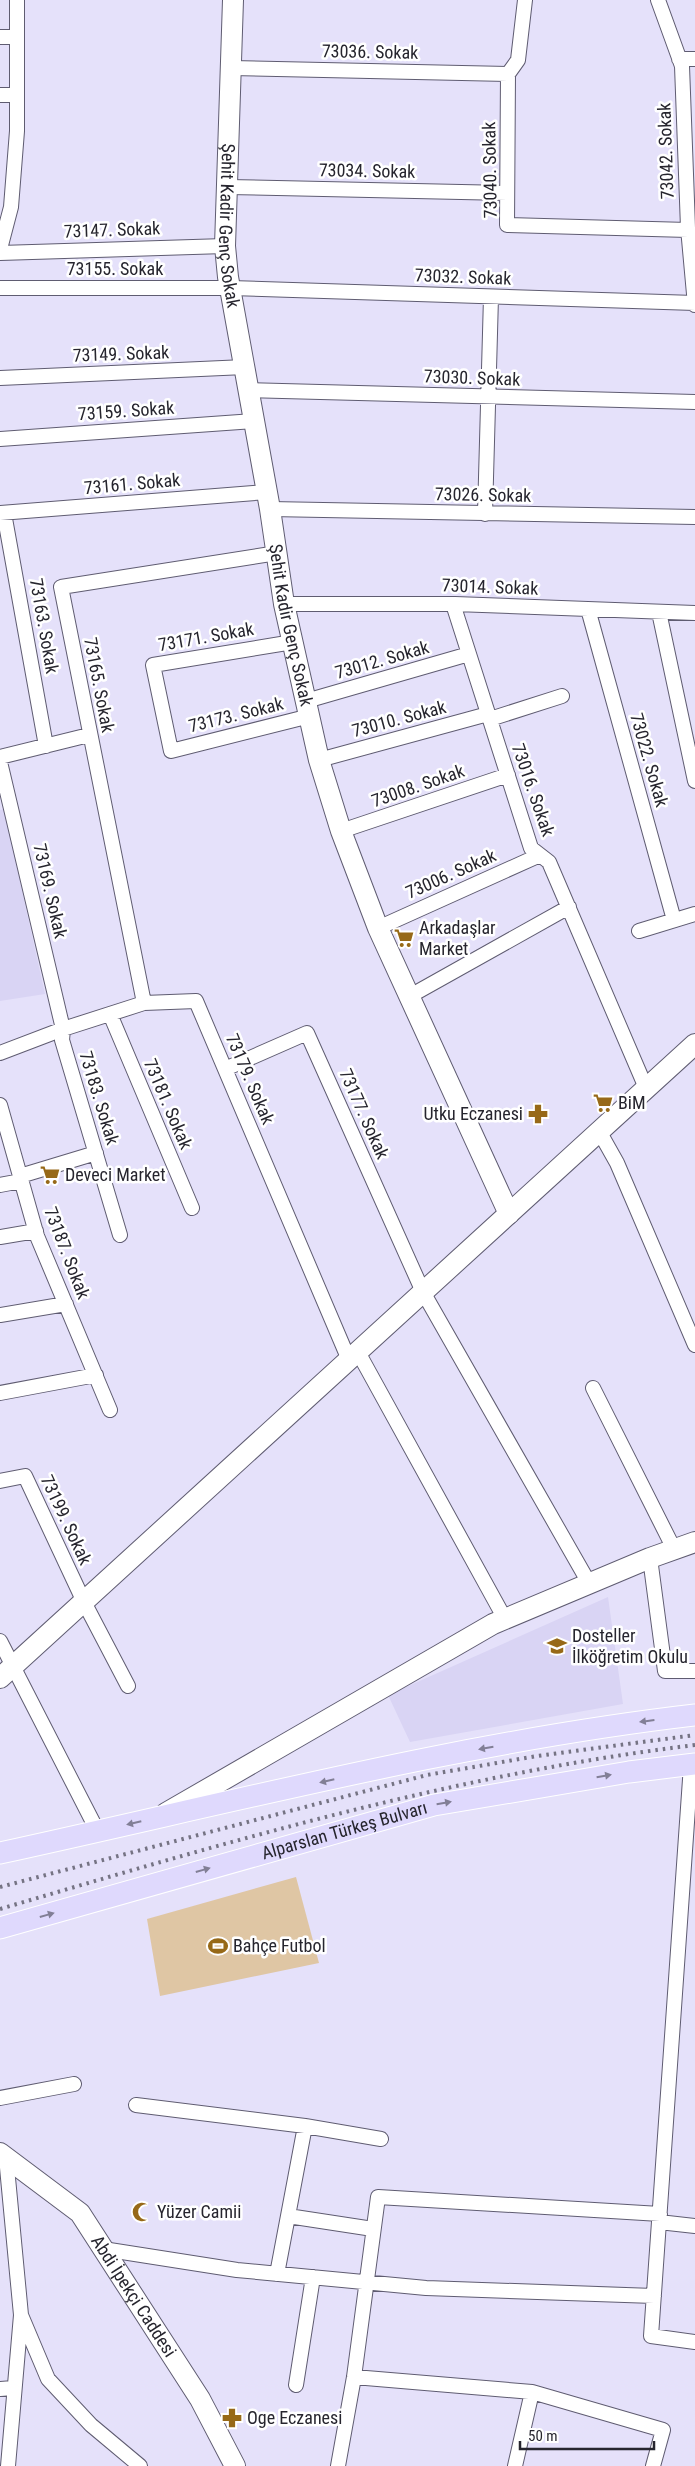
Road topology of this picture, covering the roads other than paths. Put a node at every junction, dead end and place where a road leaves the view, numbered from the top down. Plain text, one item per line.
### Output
1 (17, 0) edge
2 (233, 0) edge
3 (526, 0) edge
4 (658, 0) edge
5 (0, 37) edge
6 (17, 37) junction
7 (679, 59) junction
8 (695, 59) edge
9 (231, 68) junction
10 (508, 74) junction
11 (0, 95) edge
12 (17, 95) junction
13 (227, 187) junction
14 (507, 193) junction
15 (688, 230) junction
16 (225, 246) junction
17 (692, 246) edge
18 (0, 251) edge
19 (0, 288) edge
20 (230, 288) junction
21 (492, 297) junction
22 (695, 304) edge
23 (245, 368) junction
24 (0, 378) edge
25 (248, 390) junction
26 (489, 397) junction
27 (695, 402) edge
28 (254, 421) junction
29 (0, 439) edge
30 (269, 500) junction
31 (2, 513) edge
32 (485, 514) junction
33 (695, 518) edge
34 (277, 553) junction
35 (284, 604) junction
36 (453, 604) junction
37 (588, 609) junction
38 (659, 612) junction
39 (695, 613) edge
40 (293, 642) junction
41 (469, 654) junction
42 (562, 696) dead end
43 (308, 708) junction
44 (489, 716) junction
45 (89, 735) junction
46 (46, 746) junction
47 (171, 751) joint
48 (0, 757) edge
49 (319, 760) junction
50 (0, 762) edge
51 (508, 775) junction
52 (695, 781) edge
53 (341, 831) junction
54 (540, 855) junction
55 (568, 907) junction
56 (695, 914) edge
57 (674, 920) junction
58 (378, 928) junction
59 (639, 931) dead end
60 (410, 996) junction
61 (144, 1003) junction
62 (110, 1014) junction
63 (63, 1029) junction
64 (695, 1044) edge
65 (0, 1053) edge
66 (225, 1069) junction
67 (646, 1088) junction
68 (1, 1110) edge
69 (599, 1131) junction
70 (96, 1153) junction
71 (21, 1179) junction
72 (0, 1185) edge
73 (192, 1208) dead end
74 (509, 1214) junction
75 (36, 1231) junction
76 (120, 1235) dead end
77 (0, 1237) edge
78 (423, 1292) junction
79 (66, 1304) junction
80 (0, 1315) edge
81 (695, 1345) edge
82 (354, 1356) junction
83 (96, 1375) junction
84 (593, 1388) dead end
85 (0, 1393) edge
86 (110, 1410) dead end
87 (0, 1481) edge
88 (695, 1542) edge
89 (674, 1549) junction
90 (650, 1558) junction
91 (589, 1583) junction
92 (84, 1602) junction
93 (505, 1619) junction
94 (0, 1641) edge
95 (695, 1671) edge
96 (7, 1672) edge
97 (128, 1686) dead end
98 (695, 1715) edge
99 (693, 1764) edge
100 (157, 1818) junction
101 (98, 1832) junction
102 (0, 1853) edge
103 (0, 1928) edge
104 (74, 2084) dead end
105 (0, 2098) edge
106 (136, 2105) dead end
107 (305, 2126) junction
108 (381, 2139) dead end
109 (3, 2155) edge
110 (288, 2216) junction
111 (660, 2218) junction
112 (695, 2226) edge
113 (373, 2228) junction
114 (103, 2249) junction
115 (277, 2274) junction
116 (313, 2277) junction
117 (366, 2282) junction
118 (654, 2296) junction
119 (21, 2315) junction
120 (695, 2342) edge
121 (354, 2377) junction
122 (296, 2385) dead end
123 (7, 2389) edge
124 (532, 2392) junction
125 (8, 2466) edge
126 (140, 2466) edge
127 (235, 2466) edge
128 (338, 2466) edge
129 (515, 2466) edge
130 (653, 2466) edge

1 - 6 street
2 - 9 main road, Şehit Kadir Genç Sokak
3 - 10 street, 73040. Sokak
4 - 7 street, 73042. Sokak
5 - 6 street
6 - 12 street
7 - 8 street
7 - 15 street, 73042. Sokak
9 - 10 street, 73036. Sokak
9 - 13 main road, Şehit Kadir Genç Sokak
10 - 14 street, 73040. Sokak
11 - 12 street
12 - 18 street
13 - 14 street, 73034. Sokak
13 - 16 main road, Şehit Kadir Genç Sokak
14 - 15 street, 73040. Sokak
15 - 17 street, 73042. Sokak
16 - 18 street, 73147. Sokak
16 - 20 main road, Şehit Kadir Genç Sokak
17 - 22 street, 73042. Sokak
19 - 20 street, 73155. Sokak
20 - 21 street, 73032. Sokak
20 - 23 main road, Şehit Kadir Genç Sokak
21 - 22 street, 73032. Sokak
21 - 26 street
23 - 24 street, 73149. Sokak
23 - 25 main road, Şehit Kadir Genç Sokak
25 - 26 street, 73030. Sokak
25 - 28 main road, Şehit Kadir Genç Sokak
26 - 27 street, 73030. Sokak
26 - 32 street
28 - 29 street, 73159. Sokak
28 - 30 main road, Şehit Kadir Genç Sokak
30 - 31 street, 73161. Sokak
30 - 32 street, 73026. Sokak
30 - 34 main road, Şehit Kadir Genç Sokak
31 - 46 street, 73163. Sokak
32 - 33 street, 73026. Sokak
34 - 35 main road, Şehit Kadir Genç Sokak
34 - 45 street, 73165. Sokak
35 - 36 street, 73014. Sokak
35 - 40 main road, Şehit Kadir Genç Sokak
36 - 37 street, 73014. Sokak
36 - 41 street, 73016. Sokak
37 - 38 street, 73014. Sokak
37 - 57 street, 73022. Sokak
38 - 39 street, 73014. Sokak
38 - 52 street
40 - 43 main road, Şehit Kadir Genç Sokak
40 - 47 street, 73171. Sokak
41 - 43 street, 73012. Sokak
41 - 44 street, 73016. Sokak
42 - 44 street, 73010. Sokak
43 - 47 street, 73173. Sokak
43 - 49 main road, Şehit Kadir Genç Sokak
44 - 49 street, 73010. Sokak
44 - 51 street, 73016. Sokak
45 - 46 street
45 - 61 street, 73165. Sokak
46 - 48 street
49 - 53 main road, Şehit Kadir Genç Sokak
50 - 63 street, 73169. Sokak
51 - 53 street, 73008. Sokak
51 - 54 street, 73016. Sokak
53 - 58 main road, Şehit Kadir Genç Sokak
54 - 55 street, 73016. Sokak
54 - 58 street, 73006. Sokak
55 - 60 street
55 - 67 street, 73016. Sokak
56 - 57 street
57 - 59 street
58 - 60 main road, Şehit Kadir Genç Sokak
60 - 74 main road, Şehit Kadir Genç Sokak
61 - 62 street, 73179. Sokak
61 - 66 street, 73179. Sokak
62 - 63 street, 73179. Sokak
62 - 73 street, 73181. Sokak
63 - 65 street, 73179. Sokak
63 - 70 street, 73183. Sokak
64 - 67 main road
66 - 78 street, 73177. Sokak
66 - 82 street, 73179. Sokak
67 - 69 main road
68 - 71 street, 73187. Sokak
69 - 74 main road
69 - 81 street
70 - 71 street
70 - 76 street, 73183. Sokak
71 - 72 street
71 - 75 street, 73187. Sokak
74 - 78 main road
75 - 77 street
75 - 79 street, 73187. Sokak
78 - 82 main road
78 - 91 street
79 - 80 street
79 - 83 street, 73187. Sokak
82 - 92 main road
82 - 93 street, 73179. Sokak
83 - 85 street
83 - 86 street, 73187. Sokak
84 - 89 street
87 - 92 street, 73199. Sokak
88 - 89 main road
89 - 90 main road
90 - 91 main road
90 - 95 street
91 - 93 main road
92 - 96 main road
92 - 97 street
93 - 100 main road
94 - 96 street
96 - 101 street
98 -> 100 main road
103 -> 99 main road, Alparslan Türkeş Bulvarı
99 - 111 street
100 -> 101 main road
101 - 102 main road
104 - 105 street
106 - 107 street
107 - 108 street
107 - 110 street
109 - 114 main road, Abdi İpekçi Caddesi
109 - 119 street
110 - 113 street
110 - 115 street
111 - 112 street
111 - 113 street
111 - 118 street
113 - 117 street
114 - 115 street
114 - 127 main road, Abdi İpekçi Caddesi
115 - 116 street
116 - 117 street
116 - 122 street
117 - 118 street
117 - 121 street
118 - 120 street
119 - 123 street
119 - 126 street
121 - 124 street
121 - 128 street
123 - 125 street
124 - 129 street
124 - 130 street

